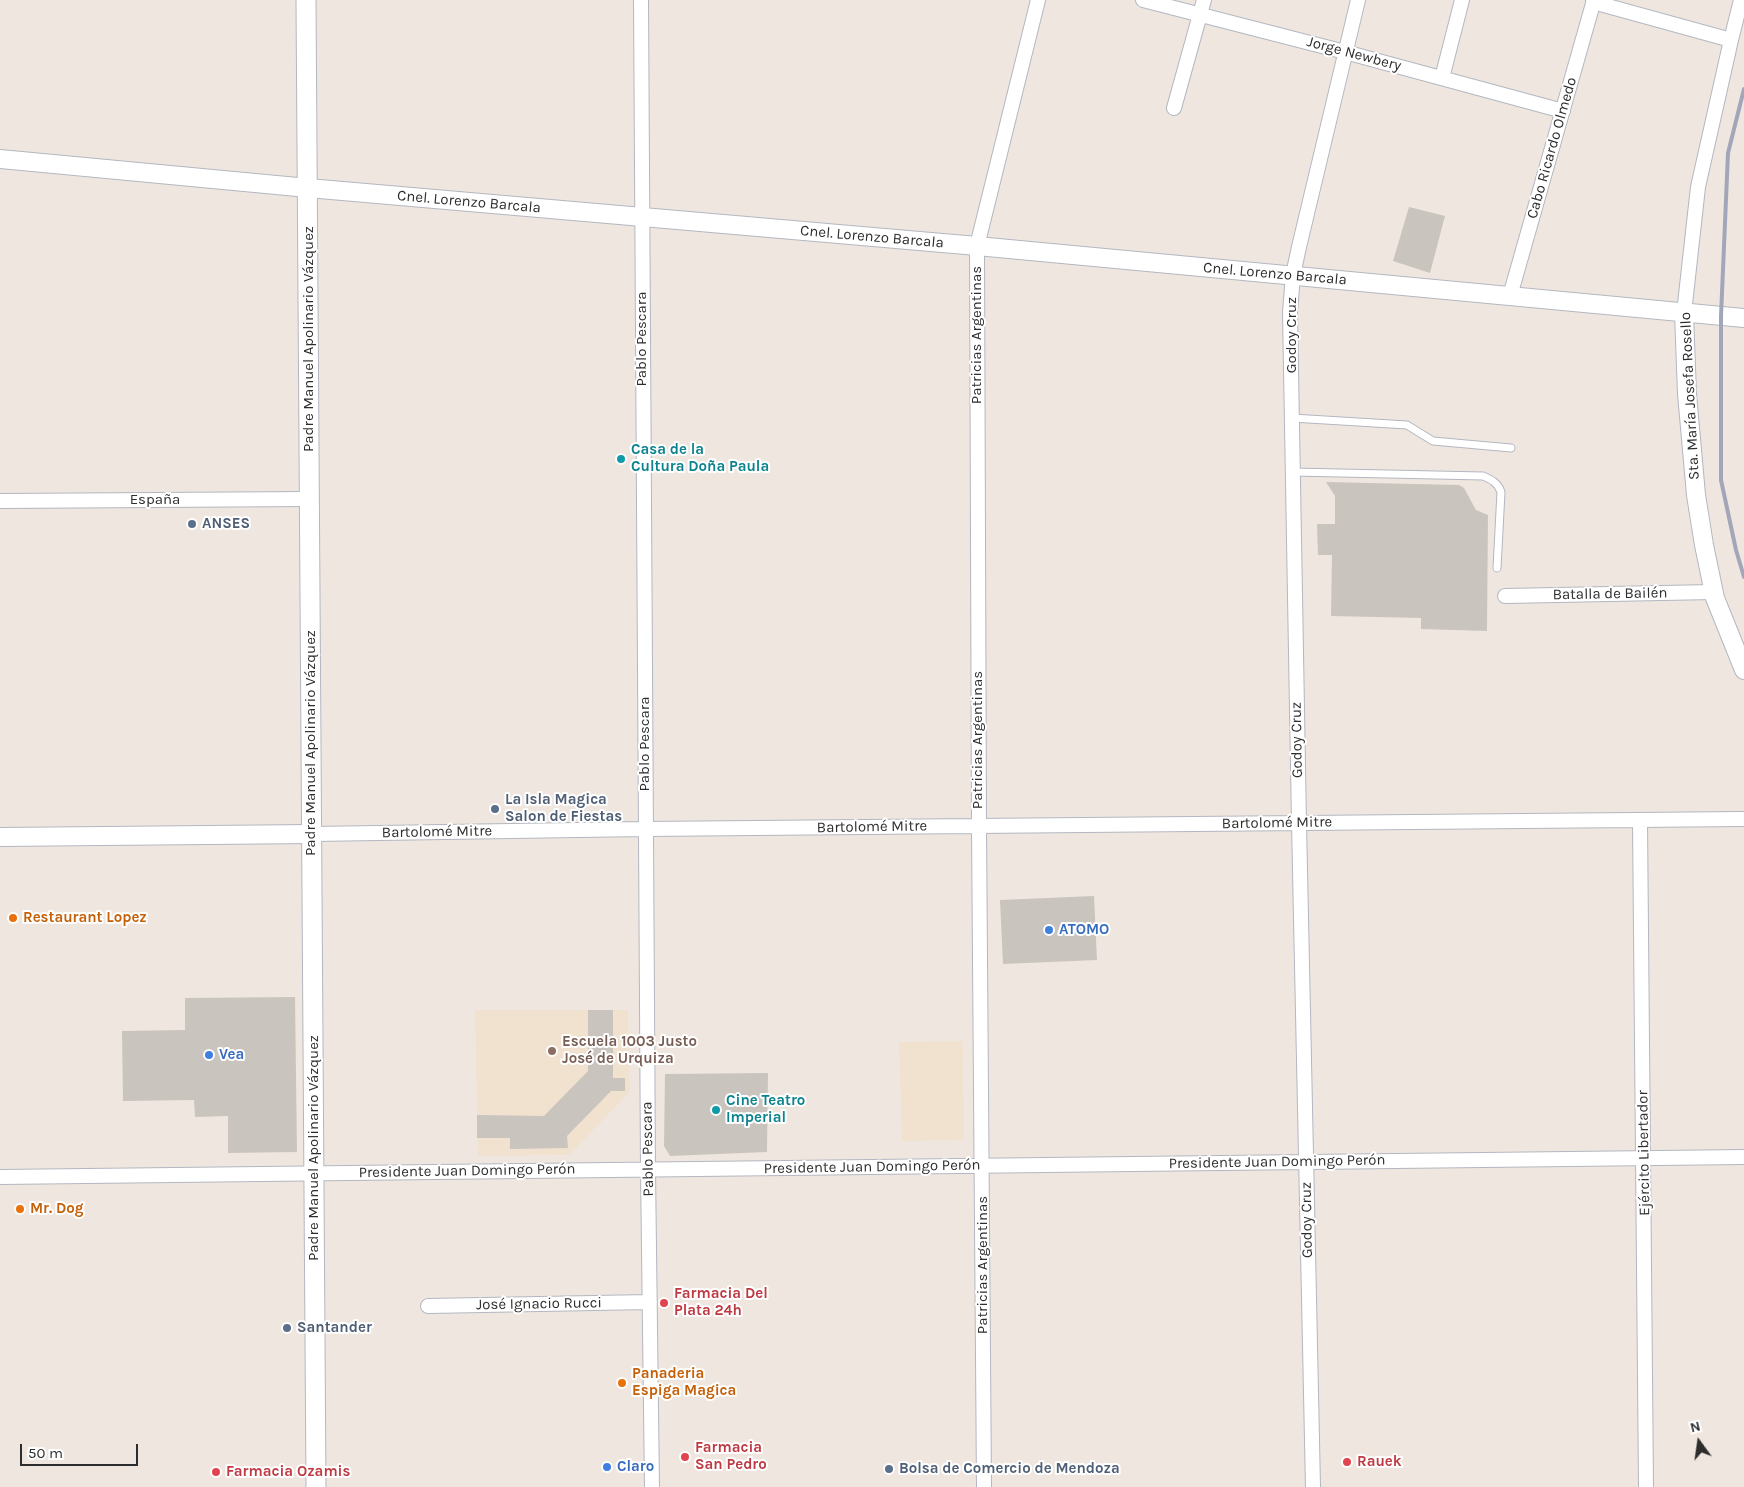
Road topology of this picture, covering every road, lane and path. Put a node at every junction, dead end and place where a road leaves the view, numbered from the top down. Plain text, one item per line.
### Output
1 (306, 0) edge
2 (641, 0) edge
3 (1038, 0) edge
4 (1143, 0) edge
5 (1358, 0) edge
6 (1462, 0) edge
7 (1742, 0) edge
8 (1593, 1) edge
9 (1202, 7) edge
10 (1731, 40) junction
11 (1345, 52) junction
12 (1442, 78) junction
13 (1174, 108) dead end
14 (1563, 111) junction
15 (0, 159) edge
16 (308, 188) junction
17 (641, 216) junction
18 (977, 246) junction
19 (1294, 276) junction
20 (1510, 296) junction
21 (1684, 313) junction
22 (1744, 318) edge
23 (1292, 418) junction
24 (1511, 448) dead end
25 (1293, 472) junction
26 (310, 499) junction
27 (0, 501) edge
28 (1497, 568) dead end
29 (1714, 592) junction
30 (1505, 596) dead end
31 (1744, 670) edge
32 (1744, 819) edge
33 (1640, 820) junction
34 (1299, 823) junction
35 (979, 826) junction
36 (645, 829) junction
37 (312, 834) junction
38 (0, 837) edge
39 (1744, 1157) edge
40 (1644, 1160) junction
41 (1306, 1162) junction
42 (982, 1165) junction
43 (648, 1169) junction
44 (314, 1173) junction
45 (0, 1177) edge
46 (650, 1302) junction
47 (428, 1306) dead end
48 (316, 1487) edge
49 (652, 1487) edge
50 (984, 1487) edge
51 (1313, 1487) edge
52 (1646, 1487) edge

1 - 16 main road, Padre Manuel Apolinario Vázquez
2 - 17 street, Pablo Pescara
3 - 18 street, Patricias Argentinas
4 - 9 street, Jorge Newbery
5 - 11 street, Godoy Cruz
6 - 12 street
7 - 10 street, Sta. María Josefa Rosello
8 - 10 street
8 - 14 street, Cabo Ricardo Olmedo
9 - 11 street, Jorge Newbery
9 - 13 street
10 - 21 street, Sta. María Josefa Rosello
11 - 12 street, Jorge Newbery
11 - 19 street, Godoy Cruz
12 - 14 street, Jorge Newbery
14 - 20 street, Cabo Ricardo Olmedo
15 - 16 street, Cnel. Lorenzo Barcala
16 - 17 street, Cnel. Lorenzo Barcala
16 - 26 main road, Padre Manuel Apolinario Vázquez
17 - 18 street, Cnel. Lorenzo Barcala
17 - 36 street, Pablo Pescara
18 - 19 street, Cnel. Lorenzo Barcala
18 - 35 street, Patricias Argentinas
19 - 20 street, Cnel. Lorenzo Barcala
19 - 23 street, Godoy Cruz
20 - 21 street, Cnel. Lorenzo Barcala
21 - 22 street, Cnel. Lorenzo Barcala
21 - 29 street, Sta. María Josefa Rosello
23 - 24 lane
23 - 25 street, Godoy Cruz
25 - 28 lane
25 - 34 street, Godoy Cruz
26 - 27 street, España
26 - 37 main road, Padre Manuel Apolinario Vázquez
29 - 30 street, Batalla de Bailén
29 - 31 street, Sta. María Josefa Rosello
32 - 33 street, Bartolomé Mitre
33 - 34 street, Bartolomé Mitre
33 - 40 street, Ejército Libertador
34 - 35 street, Bartolomé Mitre
34 - 41 street, Godoy Cruz
35 - 36 street, Bartolomé Mitre
35 - 42 street, Patricias Argentinas
36 - 37 street, Bartolomé Mitre
36 - 43 street, Pablo Pescara
37 - 38 street, Bartolomé Mitre
37 - 44 main road, Padre Manuel Apolinario Vázquez
39 - 40 street, Presidente Juan Domingo Perón
40 - 41 street, Presidente Juan Domingo Perón
40 - 52 street, Ejército Libertador
41 - 42 street, Presidente Juan Domingo Perón
41 - 51 street, Godoy Cruz
42 - 43 street, Presidente Juan Domingo Perón
42 - 50 street, Patricias Argentinas
43 - 44 street, Presidente Juan Domingo Perón
43 - 46 street, Pablo Pescara
44 - 45 street, Presidente Juan Domingo Perón
44 - 48 main road, Padre Manuel Apolinario Vázquez
46 - 47 street, José Ignacio Rucci
46 - 49 street, Pablo Pescara

